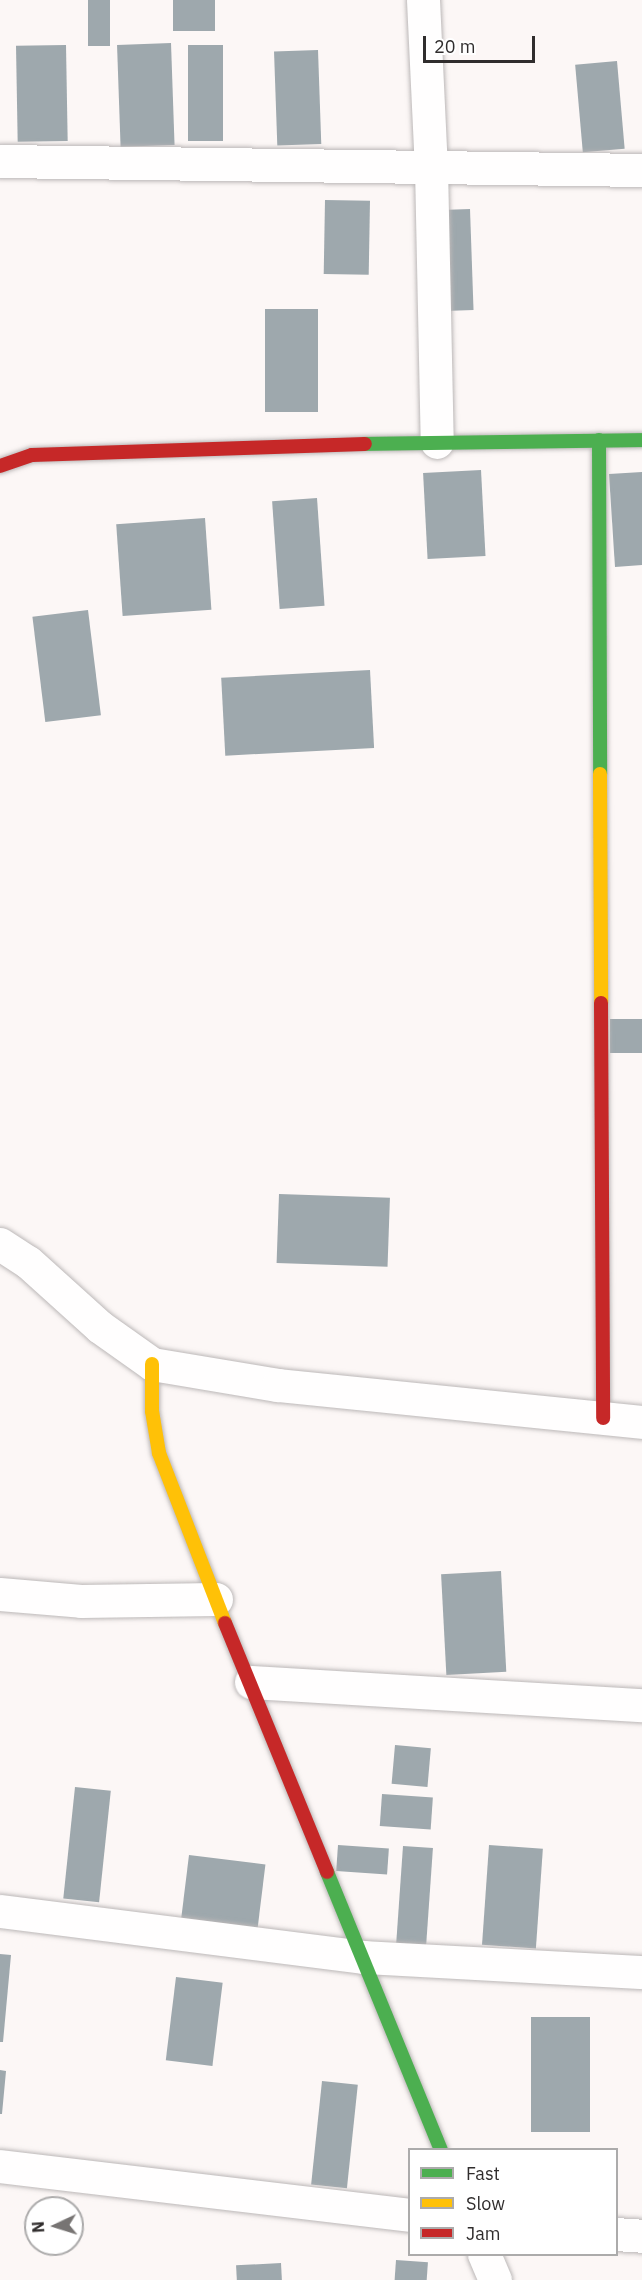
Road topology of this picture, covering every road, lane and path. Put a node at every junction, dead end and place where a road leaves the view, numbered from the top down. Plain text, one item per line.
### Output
1 (423, 0) edge
2 (0, 160) edge
3 (431, 167) junction
4 (642, 170) edge
5 (599, 440) junction
6 (642, 440) edge
7 (438, 442) junction
8 (0, 466) edge
9 (0, 1244) edge
10 (152, 1364) junction
11 (603, 1418) junction
12 (642, 1422) edge
13 (0, 1594) edge
14 (216, 1599) junction
15 (251, 1682) junction
16 (642, 1705) edge
17 (0, 1911) edge
18 (364, 1956) junction
19 (642, 1972) edge
20 (440, 2148) edge
21 (0, 2166) edge
22 (408, 2215) edge
23 (618, 2234) edge
24 (642, 2236) edge
25 (485, 2256) edge
26 (495, 2280) edge

1 - 3 street
2 - 3 street
3 - 4 street
3 - 7 street
5 - 6 street
5 - 7 street
5 - 11 street
7 - 8 street
9 - 10 street
10 - 11 street
10 - 14 street
11 - 12 street
13 - 14 street
14 - 15 street
15 - 16 street
15 - 18 street
17 - 18 street
18 - 19 street
18 - 20 street
21 - 22 street
23 - 24 street
25 - 26 street

